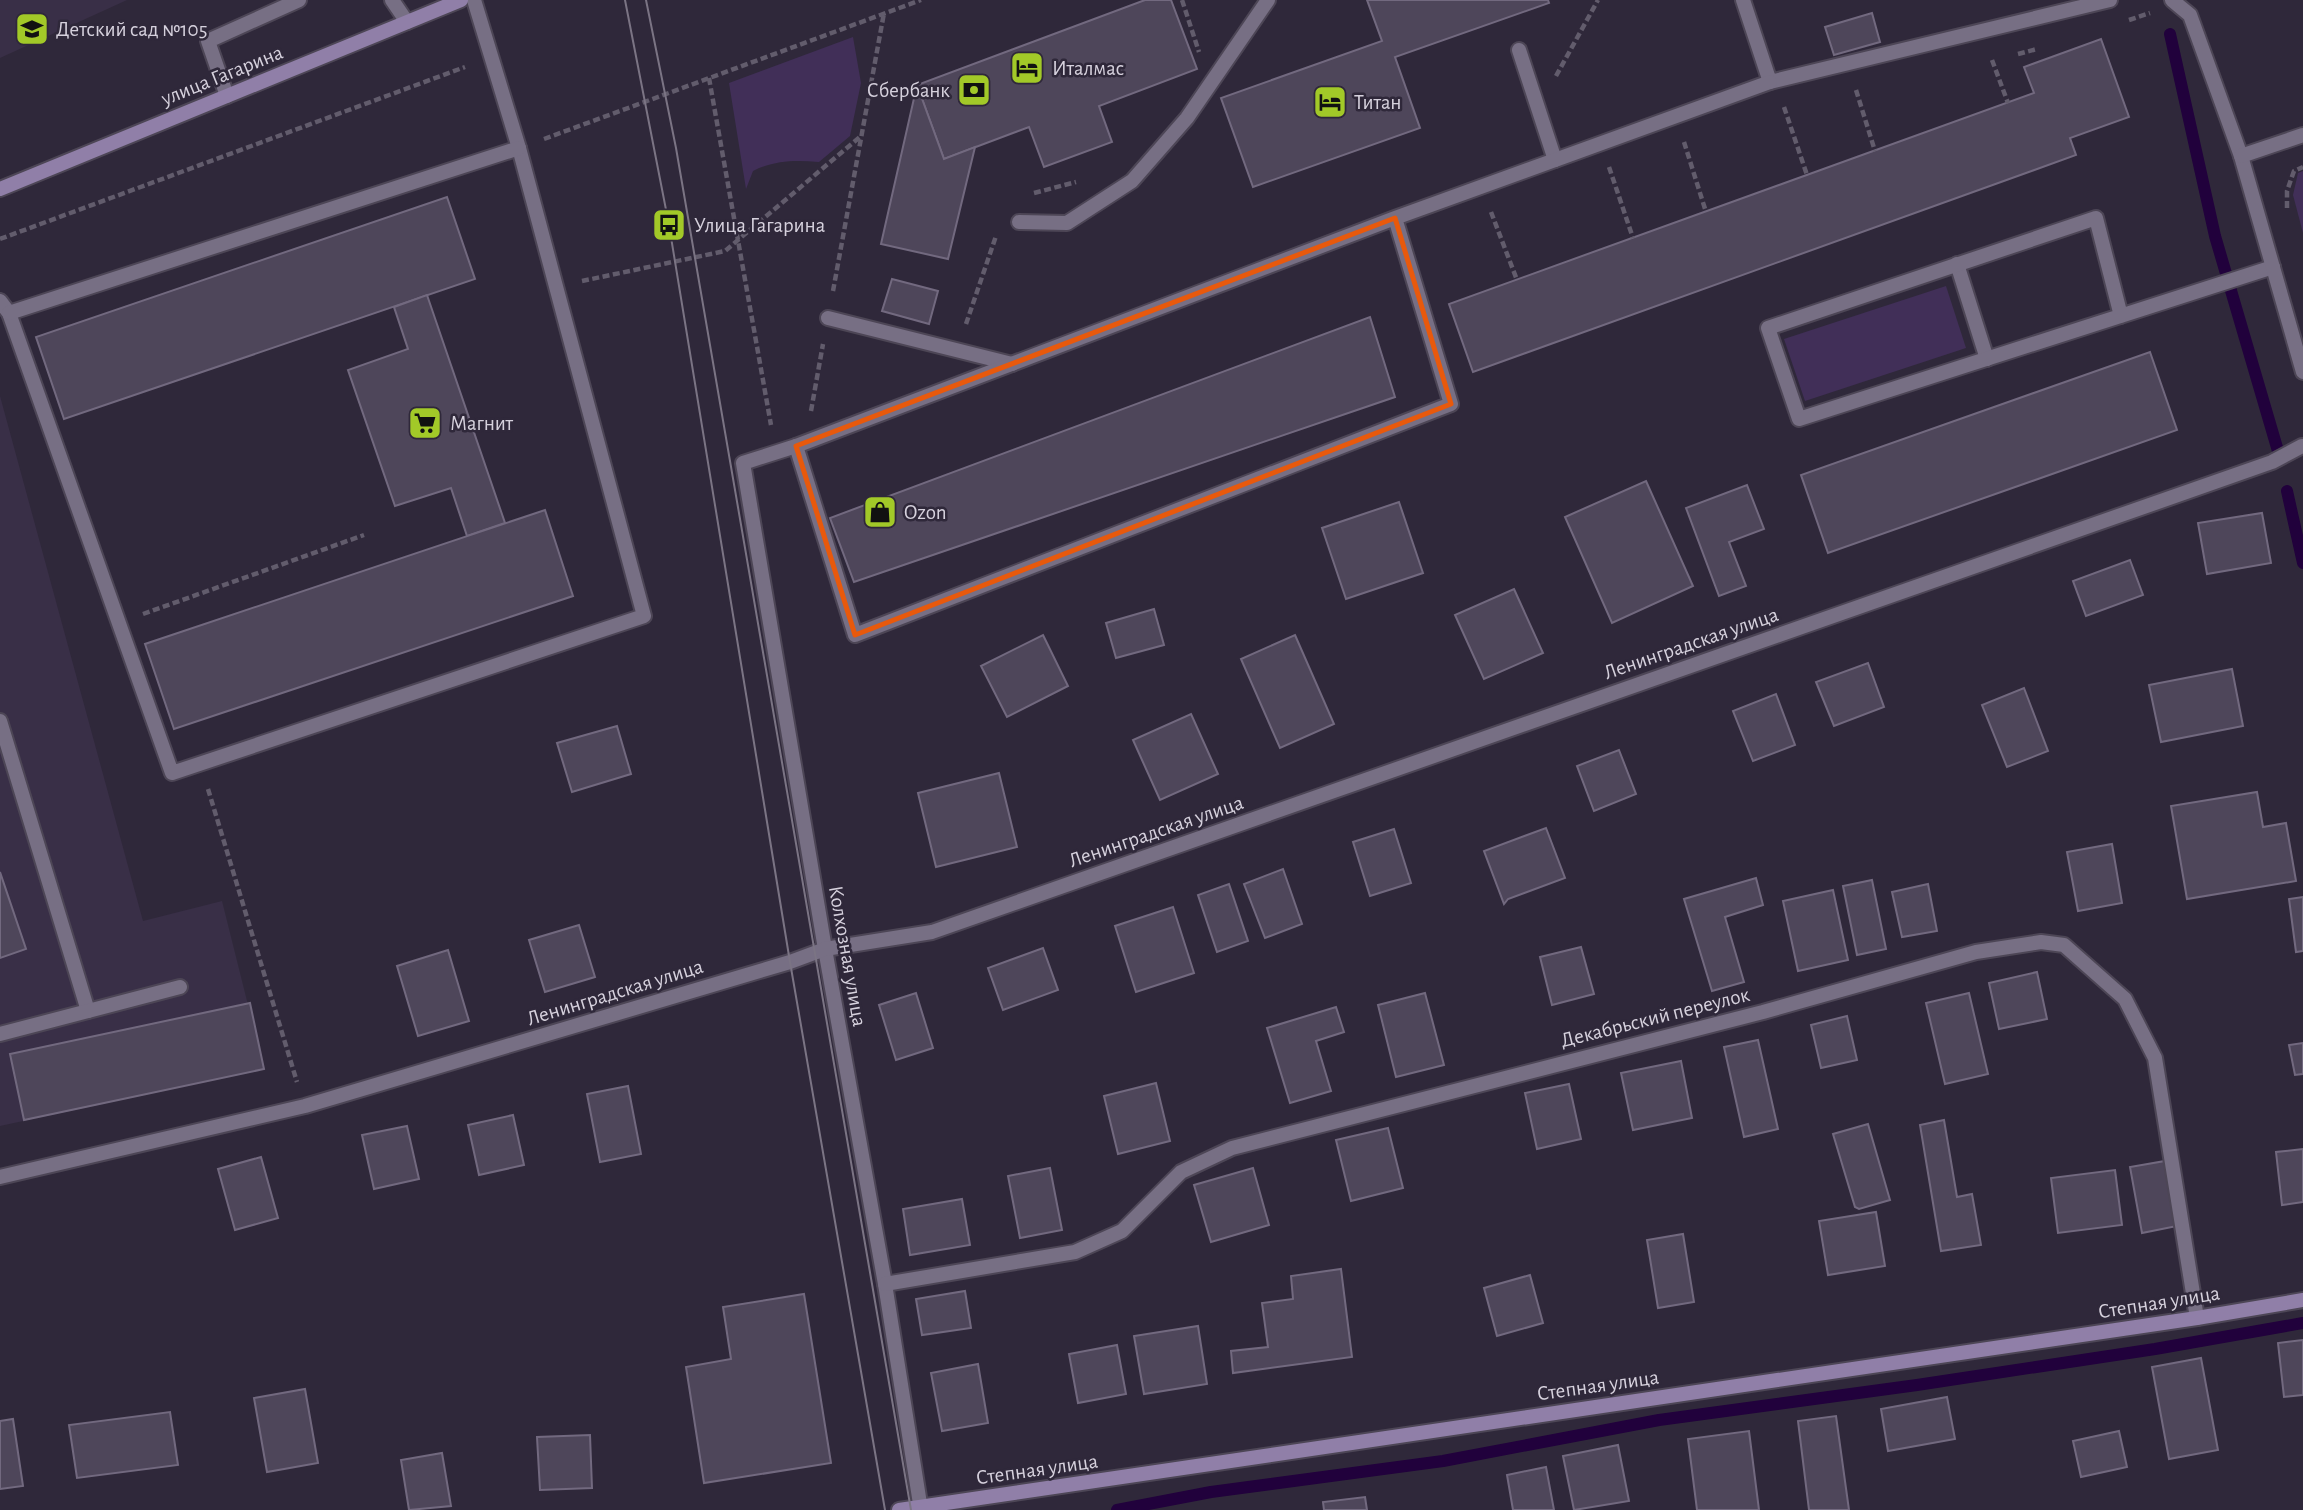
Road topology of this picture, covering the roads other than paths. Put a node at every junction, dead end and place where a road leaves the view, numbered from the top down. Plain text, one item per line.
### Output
1 (299, 0) edge
2 (392, 0) edge
3 (461, 0) edge
4 (474, 0) edge
5 (1268, 0) edge
6 (1743, 0) edge
7 (2110, 0) edge
8 (2172, 0) edge
9 (407, 22) junction
10 (1519, 50) dead end
11 (1770, 82) junction
12 (227, 96) junction
13 (2303, 135) edge
14 (519, 148) junction
15 (2241, 156) junction
16 (1555, 160) junction
17 (0, 190) edge
18 (1395, 218) junction
19 (1018, 222) dead end
20 (1956, 264) junction
21 (2273, 267) junction
22 (4, 307) edge
23 (2121, 316) junction
24 (828, 318) road end
25 (1987, 359) junction
26 (1012, 364) junction
27 (2303, 372) edge
28 (2303, 441) edge
29 (800, 444) junction
30 (2303, 448) edge
31 (0, 722) edge
32 (825, 950) junction
33 (180, 987) dead end
34 (88, 1011) junction
35 (0, 1034) edge
36 (0, 1177) edge
37 (885, 1284) junction
38 (2303, 1300) edge
39 (2197, 1318) junction
40 (920, 1509) edge
41 (899, 1510) edge

1 - 12 street
2 - 9 street
3 - 9 street, улица Гагарина
4 - 14 street
5 - 19 street
6 - 11 street
7 - 11 street, Колхозная улица
8 - 15 street
9 - 12 street, улица Гагарина
10 - 16 street
11 - 16 street, Колхозная улица
12 - 17 street, улица Гагарина
13 - 15 street
14 - 22 street
14 - 22 street
15 - 21 street
16 - 18 street, Колхозная улица
18 - 26 street, Колхозная улица
18 - 29 street
20 - 23 street
20 - 25 street
20 - 25 street
21 - 23 street
21 - 27 street
23 - 25 street
24 - 26 street
26 - 29 street, Колхозная улица
28 - 30 street
29 - 32 street, Колхозная улица
30 - 32 street, Ленинградская улица
31 - 34 street
32 - 36 street, Ленинградская улица
32 - 37 street, Колхозная улица
33 - 34 street
34 - 35 street
37 - 39 street, Декабрьский переулок
37 - 40 street, Колхозная улица
38 - 39 street, Степная улица
39 - 40 street, Степная улица
40 - 41 street, Степная улица

